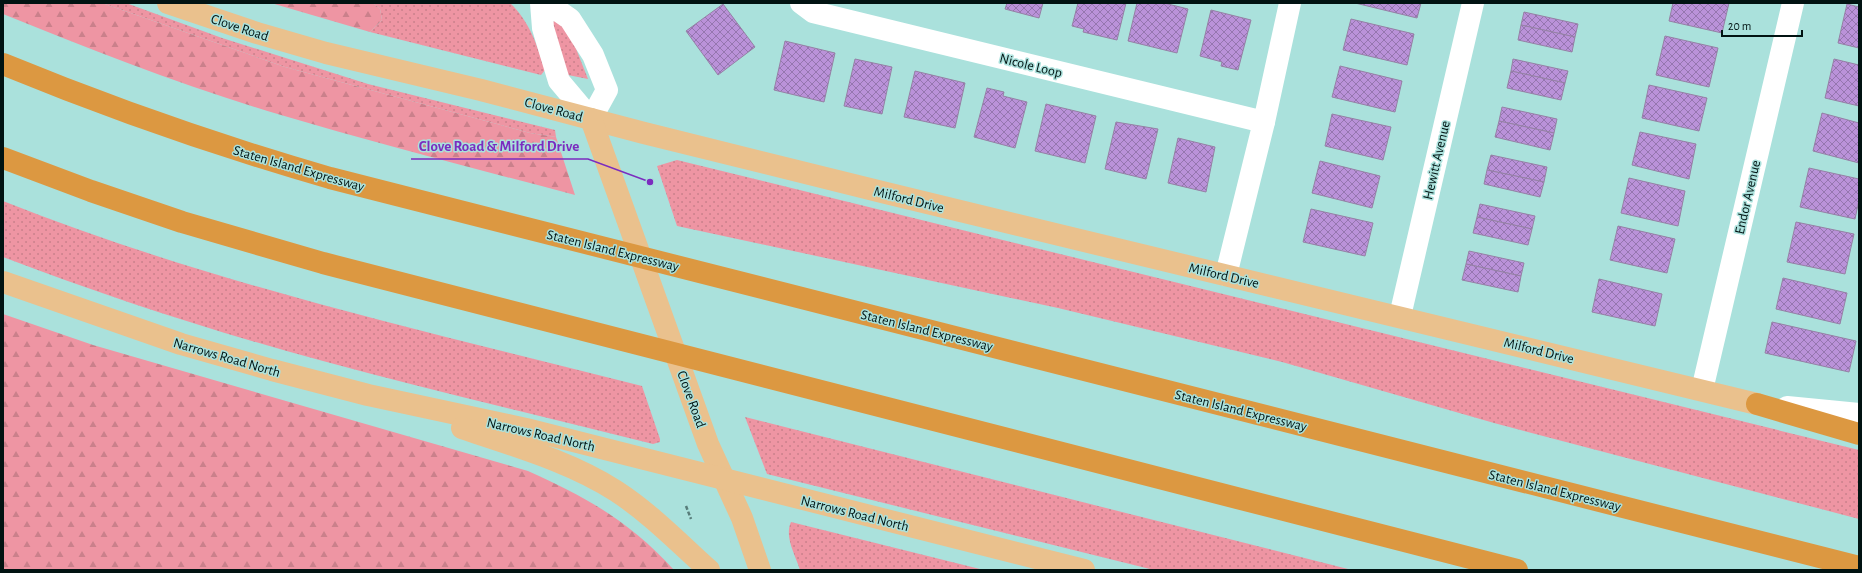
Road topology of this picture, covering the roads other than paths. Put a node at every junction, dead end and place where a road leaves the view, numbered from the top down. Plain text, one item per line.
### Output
1 (168, 3) edge
2 (541, 3) edge
3 (548, 3) edge
4 (801, 3) edge
5 (1290, 3) edge
6 (1473, 3) edge
7 (1793, 3) edge
8 (3, 64) edge
9 (591, 119) junction
10 (1264, 122) junction
11 (3, 158) edge
12 (1226, 276) junction
13 (3, 282) edge
14 (1400, 316) junction
15 (1702, 390) junction
16 (368, 395) junction
17 (1757, 404) junction
18 (1859, 414) edge
19 (1859, 434) edge
20 (725, 480) junction
21 (1859, 567) edge
22 (709, 570) edge
23 (760, 570) edge
24 (1084, 570) edge
25 (1516, 570) edge

1 - 9 main road, Clove Road
2 - 9 street
3 - 9 street
4 - 10 street, Nicole Loop
5 - 10 street
6 - 14 street, Hewitt Avenue
7 - 15 street, Endor Avenue
8 - 21 highway, Staten Island Expressway
9 - 12 main road, Milford Drive
9 - 20 main road, Clove Road
10 - 12 street
11 - 25 highway
12 - 14 main road, Milford Drive
13 - 16 main road, Narrows Road North
14 - 15 main road, Milford Drive
15 - 17 main road, Milford Drive
16 - 20 main road, Narrows Road North
16 - 22 main road
17 - 18 street, Milford Drive
17 - 19 highway
20 - 23 main road, Clove Road
20 - 24 main road, Narrows Road North

